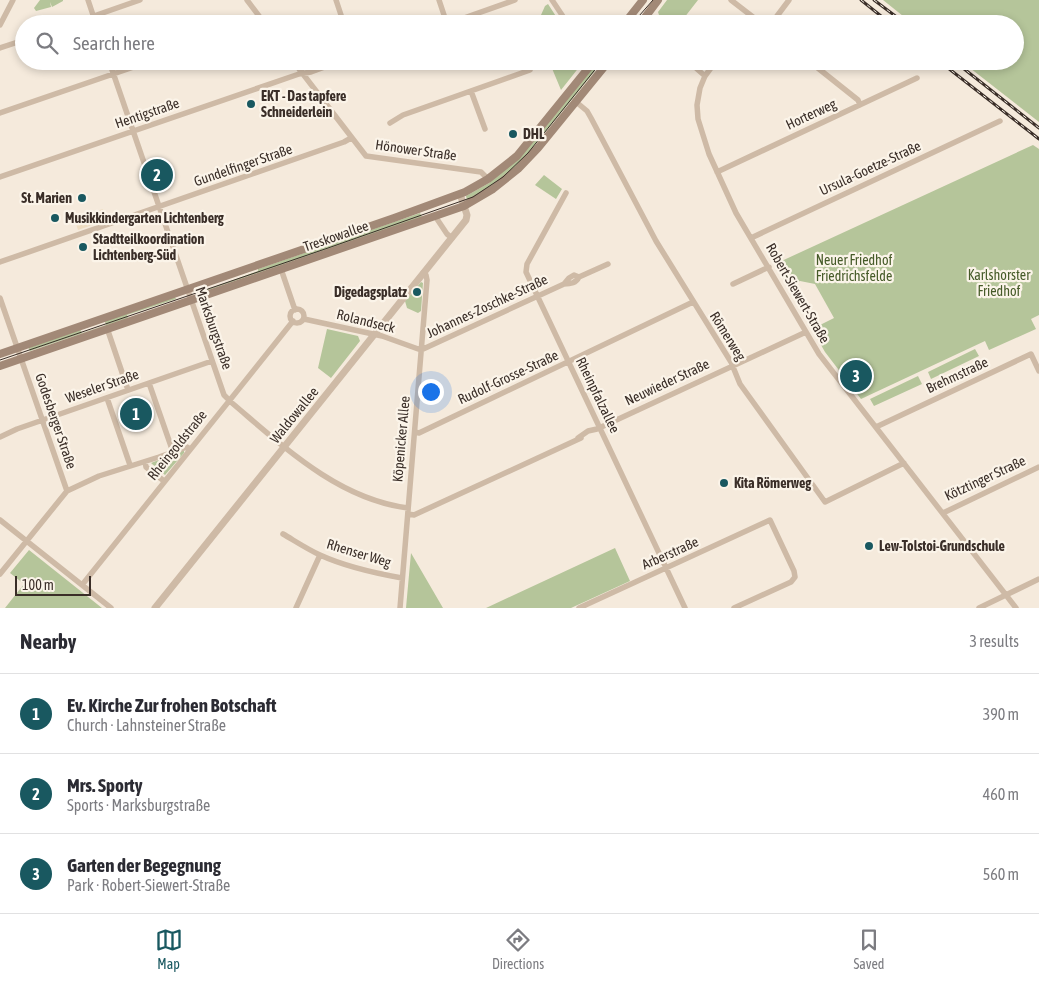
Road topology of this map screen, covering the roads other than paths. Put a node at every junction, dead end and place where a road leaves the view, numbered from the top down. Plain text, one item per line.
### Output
1 (13, 0) edge
2 (88, 0) edge
3 (140, 0) edge
4 (247, 0) edge
5 (336, 0) edge
6 (439, 0) edge
7 (514, 0) edge
8 (552, 0) edge
9 (643, 0) edge
10 (658, 0) edge
11 (731, 0) edge
12 (789, 0) edge
13 (93, 15) edge
14 (96, 15) edge
15 (257, 15) edge
16 (341, 15) edge
17 (444, 15) edge
18 (472, 15) edge
19 (562, 15) edge
20 (631, 15) edge
21 (647, 15) edge
22 (751, 15) edge
23 (778, 15) edge
24 (0, 25) edge
25 (15, 43) edge
26 (0, 48) edge
27 (112, 70) edge
28 (125, 70) edge
29 (300, 70) edge
30 (316, 70) edge
31 (530, 70) dead end
32 (588, 70) edge
33 (602, 70) edge
34 (698, 70) edge
35 (709, 70) edge
36 (820, 70) edge
37 (302, 73) junction
38 (113, 74) junction
39 (705, 76) junction
40 (917, 78) dead end
41 (471, 91) junction
42 (575, 102) junction
43 (860, 105) junction
44 (0, 114) edge
45 (1000, 121) dead end
46 (390, 123) dead end
47 (485, 130) dead end
48 (133, 131) junction
49 (354, 140) junction
50 (717, 172) junction
51 (0, 176) edge
52 (488, 179) junction
53 (566, 193) dead end
54 (460, 194) junction
55 (464, 206) junction
56 (159, 207) junction
57 (435, 216) junction
58 (452, 238) junction
59 (751, 238) junction
60 (0, 262) edge
61 (608, 264) dead end
62 (769, 267) junction
63 (281, 269) junction
64 (424, 273) junction
65 (733, 284) dead end
66 (188, 289) junction
67 (538, 296) junction
68 (0, 298) edge
69 (191, 300) junction
70 (693, 302) junction
71 (295, 310) junction
72 (304, 319) junction
73 (293, 321) junction
74 (107, 328) junction
75 (806, 332) junction
76 (374, 335) junction
77 (18, 348) junction
78 (421, 350) junction
79 (0, 354) edge
80 (21, 358) junction
81 (212, 361) junction
82 (568, 362) junction
83 (0, 366) edge
84 (733, 366) junction
85 (1039, 371) edge
86 (149, 383) junction
87 (128, 390) junction
88 (107, 398) junction
89 (228, 401) junction
90 (42, 420) junction
91 (876, 427) junction
92 (597, 429) junction
93 (415, 432) junction
94 (0, 437) edge
95 (284, 447) junction
96 (190, 449) junction
97 (173, 452) junction
98 (145, 462) junction
99 (904, 463) junction
100 (130, 465) junction
101 (1039, 467) edge
102 (164, 481) junction
103 (67, 491) junction
104 (408, 511) junction
105 (943, 513) junction
106 (0, 520) edge
107 (283, 534) dead end
108 (27, 541) junction
109 (320, 555) junction
110 (666, 569) junction
111 (0, 574) edge
112 (402, 578) junction
113 (1039, 579) edge
114 (82, 585) junction
115 (1006, 594) junction
116 (110, 608) edge
117 (155, 608) edge
118 (296, 608) edge
119 (400, 608) edge
120 (579, 608) edge
121 (685, 608) edge
122 (734, 608) edge
123 (979, 608) edge
124 (1016, 608) edge

1 - 24 street
2 - 13 street
3 - 14 street
4 - 15 street
5 - 16 street
6 - 17 street
7 - 18 street
8 - 19 street
9 - 20 main road
10 - 21 main road
11 - 22 street
12 - 23 street
25 - 26 street
27 - 38 street, Marksburgstraße
28 - 38 street
29 - 37 street, Hönower Straße
30 - 37 street, Hentigstraße
31 - 41 street, Hönower Straße
32 - 52 main road, Treskowallee
33 - 42 main road, Treskowallee
34 - 39 street
35 - 39 street, Robert-Siewert-Straße
36 - 43 street
37 - 48 street, Hentigstraße
37 - 49 street, Hönower Straße
38 - 44 street
38 - 48 street, Marksburgstraße
39 - 50 street, Robert-Siewert-Straße
40 - 43 street, Horterweg
41 - 46 street, Hönower Straße
41 - 47 street
42 - 55 main road, Treskowallee
42 - 70 street, Römerweg
43 - 50 street, Horterweg
45 - 59 street, Ursula-Goetze-Straße
48 - 51 street, Hentigstraße
48 - 56 street, Marksburgstraße
49 - 52 street, Hönower Straße
49 - 56 street, Gundelfinger Straße
50 - 59 street, Robert-Siewert-Straße
52 - 54 main road, Treskowallee
53 - 67 street, Rheinpfalzallee
54 - 55 street, Waldowallee
54 - 66 main road, Treskowallee
55 - 57 main road, Treskowallee
55 - 58 street, Waldowallee
56 - 60 street, Gundelfinger Straße
56 - 66 street, Marksburgstraße
57 - 58 street
57 - 63 main road, Treskowallee
58 - 64 street, Waldowallee
59 - 62 street, Robert-Siewert-Straße
61 - 67 street, Johannes-Zoschke-Straße
62 - 65 street
62 - 75 street, Robert-Siewert-Straße
63 - 69 main road, Treskowallee
63 - 71 street
64 - 76 street, Waldowallee
64 - 78 street, Köpenicker Allee
66 - 69 street, Marksburgstraße
66 - 77 main road, Treskowallee
67 - 78 street, Johannes-Zoschke-Straße
67 - 82 street, Rheinpfalzallee
68 - 77 street
69 - 74 main road, Treskowallee
69 - 81 street, Marksburgstraße
70 - 82 street, Rudolf-Grosse-Straße
70 - 84 street, Römerweg
71 - 72 street
71 - 73 street
72 - 73 street, Rolandseck
72 - 76 street, Rolandseck
73 - 89 street, Rheingoldstraße
74 - 80 main road, Treskowallee
74 - 87 street
75 - 84 street, Neuwieder Straße
75 - 91 street, Robert-Siewert-Straße
76 - 78 street, Rolandseck
76 - 95 street, Waldowallee
77 - 79 main road, Treskowallee
77 - 80 street
78 - 93 street, Köpenicker Allee
80 - 83 main road, Treskowallee
80 - 90 street, Godesberger Straße
81 - 86 street, Weseler Straße
81 - 89 street, Marksburgstraße
82 - 92 street, Rheinpfalzallee
82 - 93 street, Rudolf-Grosse-Straße
84 - 92 street, Neuwieder Straße
84 - 99 street, Römerweg
85 - 91 street, Brehmstraße
86 - 87 street, Weseler Straße
86 - 97 street
87 - 88 street, Weseler Straße
88 - 90 street, Weseler Straße
88 - 100 street
89 - 95 street, Marksburgstraße
89 - 96 street, Rheingoldstraße
90 - 94 street, Weseler Straße
90 - 103 street, Godesberger Straße
91 - 99 street, Robert-Siewert-Straße
92 - 104 street, Neuwieder Straße
92 - 110 street, Rheinpfalzallee
93 - 104 street, Köpenicker Allee
95 - 104 street, Marksburgstraße
95 - 117 street, Waldowallee
96 - 97 street
96 - 102 street, Rheingoldstraße
97 - 98 street
98 - 100 street
98 - 102 street
99 - 105 street, Robert-Siewert-Straße
100 - 103 street
101 - 105 street, Kötztinger Straße
102 - 114 street, Rheingoldstraße
103 - 108 street
104 - 112 street, Köpenicker Allee
105 - 115 street, Robert-Siewert-Straße
106 - 108 street
107 - 109 street, Rhenser Weg
108 - 111 street
108 - 114 street
109 - 112 street, Rhenser Weg
109 - 118 street
110 - 120 street, Arberstraße
110 - 121 street, Rheinpfalzallee
110 - 122 street, Arberstraße
112 - 119 street, Köpenicker Allee
113 - 115 street
114 - 116 street
115 - 123 street
115 - 124 street, Robert-Siewert-Straße

